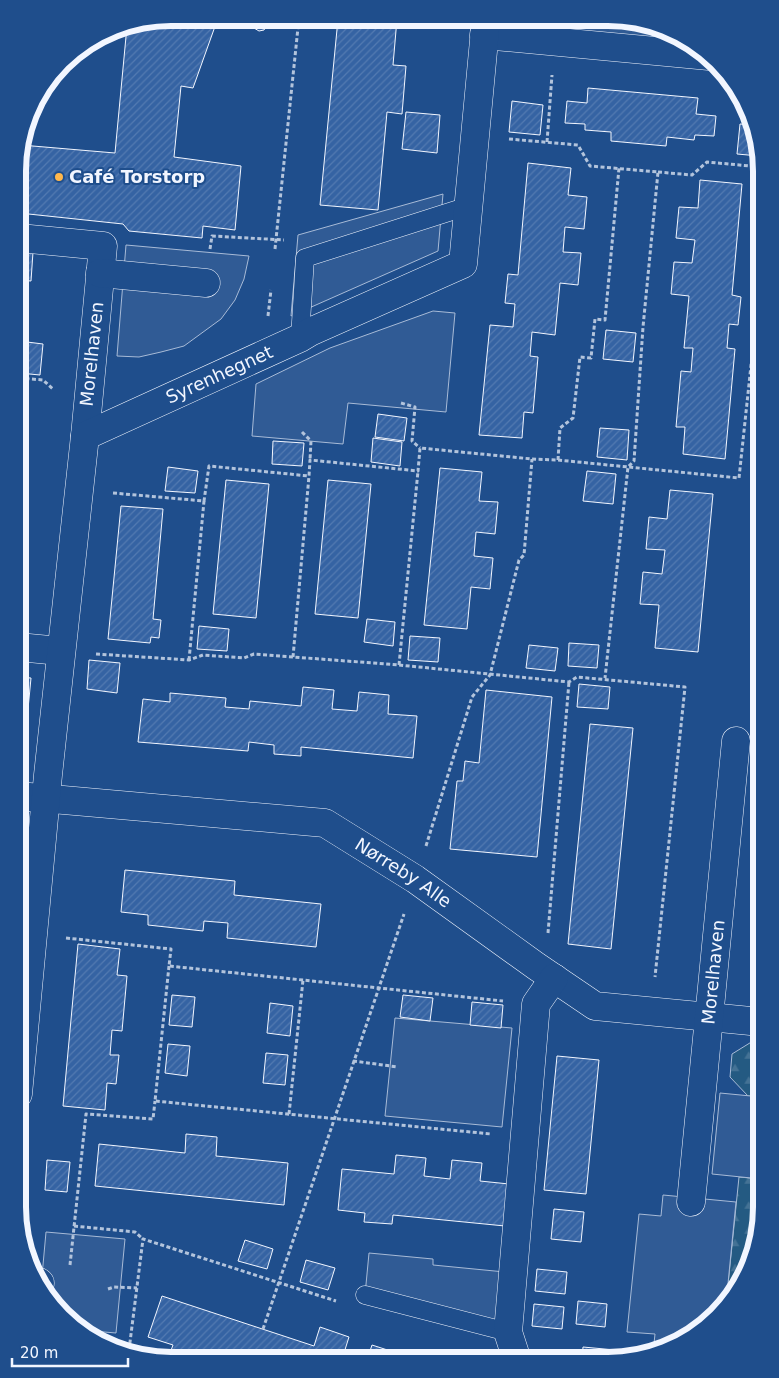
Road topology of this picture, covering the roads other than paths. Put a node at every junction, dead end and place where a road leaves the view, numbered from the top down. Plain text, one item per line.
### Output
1 (485, 27) edge
2 (693, 55) edge
3 (468, 206) junction
4 (26, 239) edge
5 (100, 273) junction
6 (206, 283) road end
7 (300, 338) junction
8 (84, 436) junction
9 (26, 649) edge
10 (60, 651) junction
11 (736, 741) dead end
12 (26, 797) edge
13 (46, 798) junction
14 (28, 939) edge
15 (26, 970) edge
16 (545, 972) junction
17 (710, 1018) junction
18 (752, 1021) edge
19 (691, 1202) dead end
20 (366, 1295) road end
21 (508, 1332) junction
22 (514, 1352) edge

1 - 2 street
1 - 3 street, Syrenhegnet
3 - 7 street, Syrenhegnet
3 - 7 lane
4 - 5 street, Morelhaven
5 - 6 street
5 - 8 street, Morelhaven
7 - 8 street, Syrenhegnet
8 - 10 street
9 - 10 street
10 - 13 street
11 - 17 street, Morelhaven
12 - 13 street, Nørreby Alle
13 - 14 street
13 - 16 street, Nørreby Alle
14 - 15 street
16 - 17 street, Nørreby Alle
16 - 21 street
17 - 18 street, Nørreby Alle
17 - 19 street, Morelhaven
20 - 21 lane
21 - 22 street

